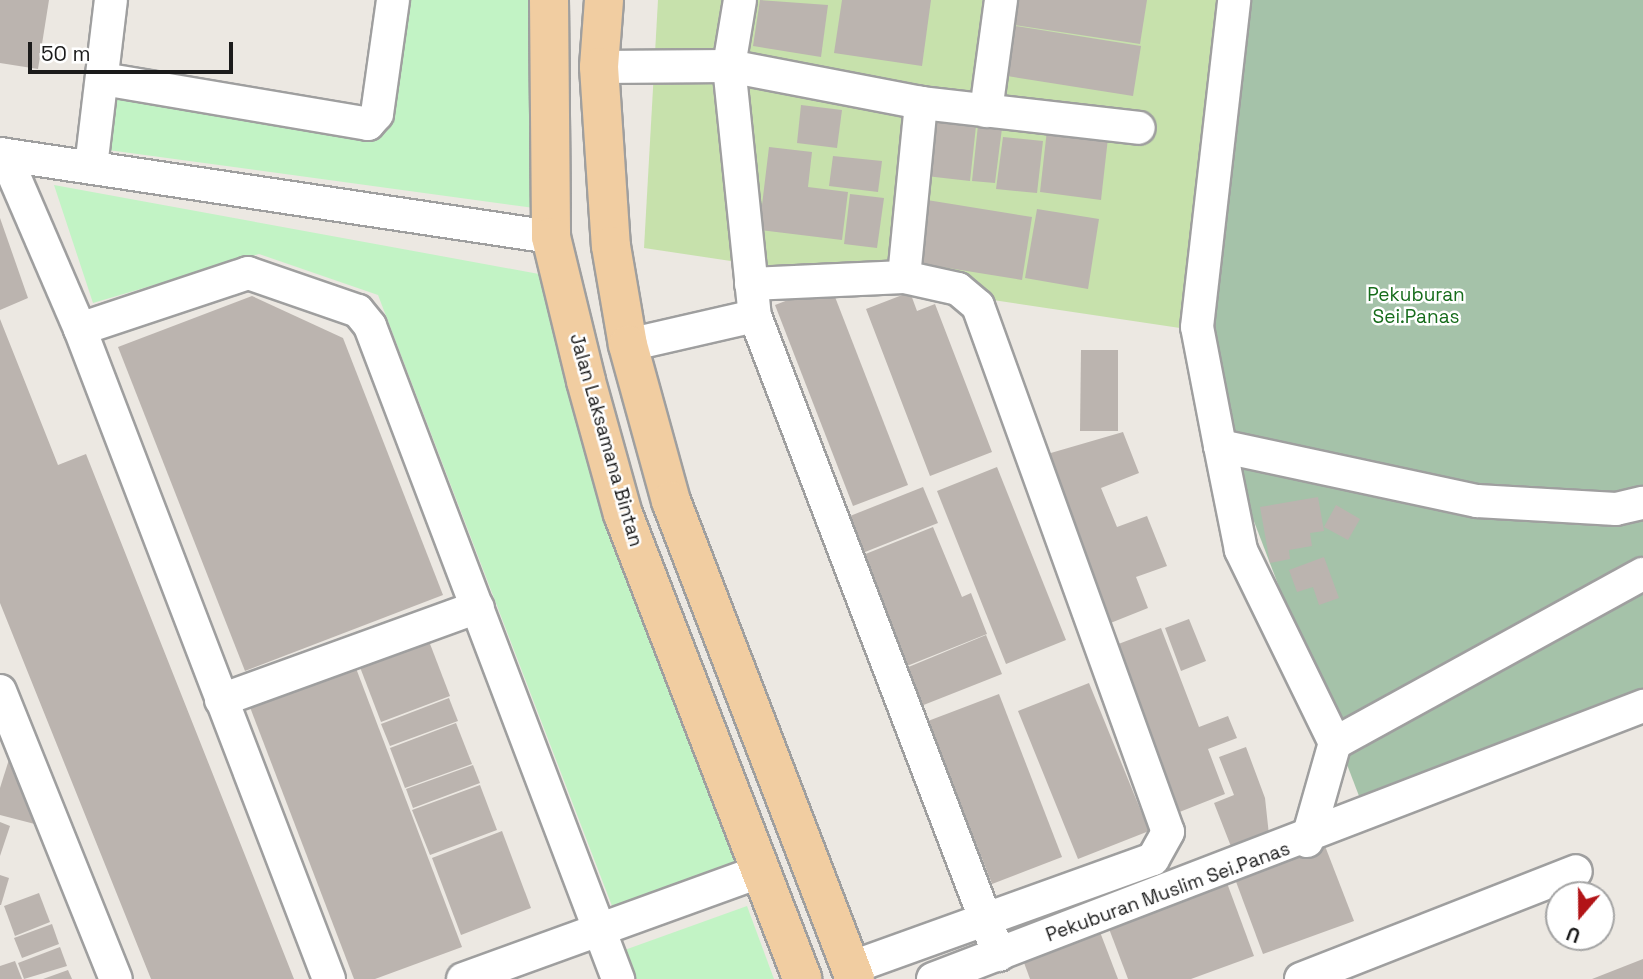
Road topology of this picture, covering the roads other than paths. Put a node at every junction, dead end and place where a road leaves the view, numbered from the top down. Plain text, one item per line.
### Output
1 (111, 0) edge
2 (393, 0) edge
3 (549, 0) edge
4 (604, 0) edge
5 (740, 0) edge
6 (1001, 0) edge
7 (1234, 0) edge
8 (729, 66) junction
9 (599, 67) junction
10 (103, 79) junction
11 (921, 103) junction
12 (986, 111) junction
13 (1139, 128) dead end
14 (3, 155) edge
15 (91, 167) junction
16 (551, 237) junction
17 (904, 277) junction
18 (751, 284) junction
19 (755, 316) junction
20 (80, 329) junction
21 (628, 345) junction
22 (1220, 446) junction
23 (1643, 503) edge
24 (1643, 574) edge
25 (478, 607) junction
26 (221, 700) junction
27 (1643, 706) edge
28 (3, 711) edge
29 (1335, 743) junction
30 (1307, 841) junction
31 (761, 871) junction
32 (1576, 871) dead end
33 (988, 924) junction
34 (600, 928) junction
35 (999, 955) junction
36 (853, 973) edge
37 (116, 979) edge
38 (329, 979) edge
39 (463, 979) edge
40 (618, 979) edge
41 (802, 979) edge
42 (933, 979) edge
43 (1301, 979) edge

1 - 10 street
2 - 10 street
3 - 16 main road, Jalan Laksamana Bintan
4 - 9 main road
5 - 8 street
6 - 12 street
7 - 22 street
8 - 9 street
8 - 11 street
8 - 18 street
9 - 21 main road
10 - 15 street
11 - 12 street
11 - 17 street
12 - 13 street
14 - 15 street
14 - 20 street
15 - 16 street
16 - 31 main road, Jalan Laksamana Bintan
17 - 18 street
17 - 33 street
18 - 19 street
19 - 21 street
19 - 33 street
20 - 25 street
20 - 26 street
21 - 36 main road
22 - 23 street
22 - 29 street
24 - 29 street
25 - 26 street
25 - 34 street
26 - 38 street
27 - 30 street
28 - 37 street
29 - 30 street, Pekuburan Muslim Sei.Panas
30 - 35 street, Pekuburan Muslim Sei.Panas
31 - 34 street
31 - 41 main road, Jalan Laksamana Bintan
32 - 43 street
33 - 35 street
33 - 36 street
34 - 39 street
34 - 40 street
35 - 42 street, Pekuburan Muslim Sei.Panas

